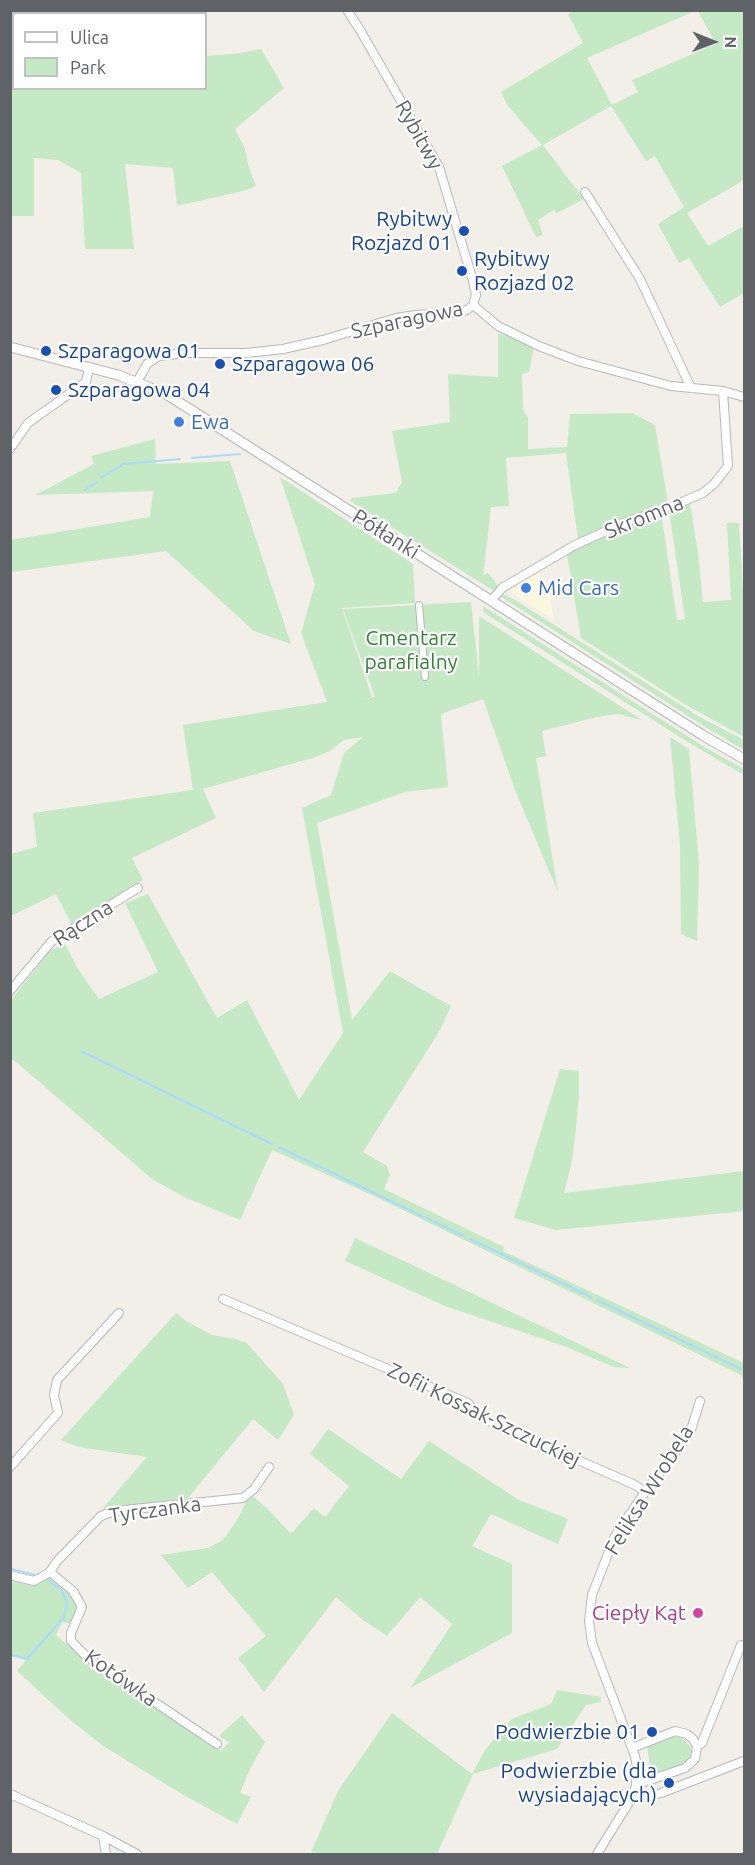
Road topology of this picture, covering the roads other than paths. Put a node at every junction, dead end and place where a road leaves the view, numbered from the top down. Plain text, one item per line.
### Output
1 (346, 10) edge
2 (585, 192) dead end
3 (473, 305) junction
4 (10, 347) edge
5 (89, 368) junction
6 (137, 382) junction
7 (691, 388) junction
8 (723, 391) junction
9 (744, 397) edge
10 (10, 449) edge
11 (491, 601) junction
12 (419, 605) dead end
13 (424, 677) dead end
14 (744, 759) edge
15 (138, 888) dead end
16 (10, 991) edge
17 (223, 1299) dead end
18 (119, 1313) dead end
19 (700, 1401) dead end
20 (10, 1467) edge
21 (269, 1467) dead end
22 (645, 1492) junction
23 (50, 1572) junction
24 (10, 1575) edge
25 (741, 1645) dead end
26 (217, 1744) dead end
27 (697, 1746) junction
28 (632, 1748) junction
29 (744, 1761) edge
30 (636, 1785) junction
31 (10, 1794) edge
32 (633, 1796) junction
33 (104, 1836) junction
34 (106, 1854) edge
35 (137, 1854) edge
36 (597, 1854) edge

1 - 3 street, Rybitwy
2 - 7 street
3 - 6 street, Szparagowa
3 - 7 street, Szparagowa
4 - 5 street, Półłanki
5 - 6 street, Półłanki
5 - 10 street
6 - 11 street, Półłanki
7 - 8 street, Szparagowa
8 - 9 street, Szparagowa
8 - 11 street, Skromna
11 - 14 street, Półłanki
12 - 13 street
15 - 16 street, Rączna
17 - 22 street, Zofii Kossak-Szczuckiej
18 - 20 street
19 - 22 street, Feliksa Wrobela
21 - 23 street, Tyrczanka
22 - 28 street, Feliksa Wrobela
23 - 24 street
23 - 26 street, Kotówka
25 - 27 street
27 - 28 street
27 - 30 street
28 - 30 street, Feliksa Wrobela
29 - 32 street
30 - 32 street, Feliksa Wrobela
31 - 33 street
32 - 36 street, Feliksa Wrobela
33 - 34 street
33 - 35 street

